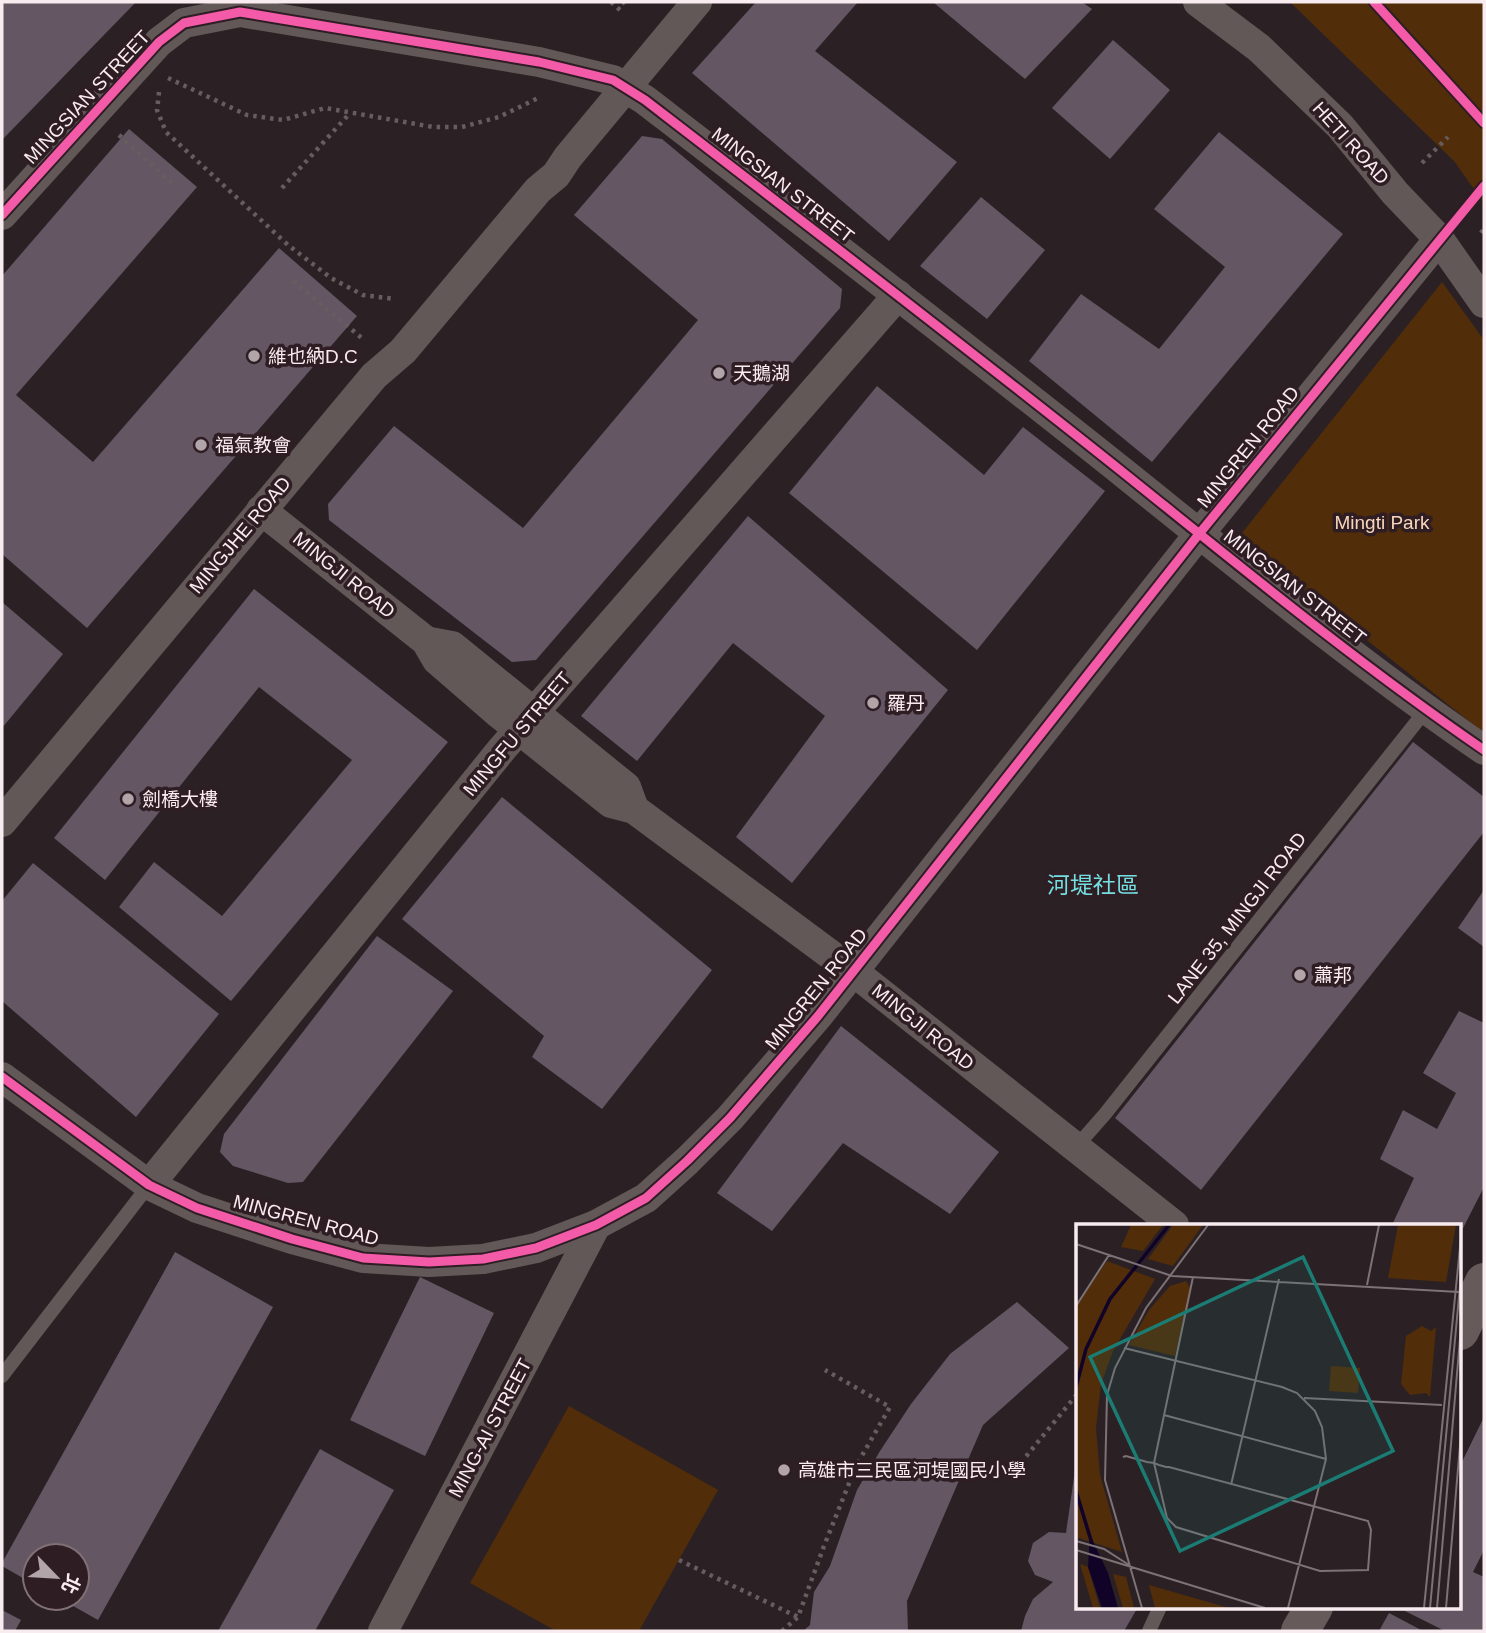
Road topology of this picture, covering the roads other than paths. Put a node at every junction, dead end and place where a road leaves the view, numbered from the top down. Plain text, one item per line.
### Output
1 (675, 2) edge
2 (697, 2) edge
3 (1198, 2) edge
4 (620, 83) junction
5 (2, 215) edge
6 (1439, 239) junction
7 (898, 295) junction
8 (1484, 303) edge
9 (261, 510) junction
10 (1199, 534) junction
11 (1426, 710) junction
12 (527, 721) junction
13 (1484, 750) edge
14 (2, 822) edge
15 (853, 972) junction
16 (2, 1077) edge
17 (1076, 1147) junction
18 (149, 1185) junction
19 (596, 1224) junction
20 (1173, 1224) edge
21 (1484, 1282) edge
22 (1462, 1327) edge
23 (2, 1376) edge
24 (1160, 1608) edge
25 (1313, 1608) edge
26 (383, 1631) edge
27 (1149, 1631) edge
28 (1300, 1631) edge

1 - 4 street, MINGJHE ROAD
2 - 4 street, MINGJHE ROAD
3 - 6 street, HETI ROAD
4 - 5 street, MINGSIAN STREET
4 - 7 street, MINGSIAN STREET
4 - 9 street, MINGJHE ROAD
6 - 8 street, HETI ROAD
6 - 10 street, MINGREN ROAD
7 - 10 street, MINGSIAN STREET
7 - 12 street, MINGFU STREET
9 - 12 street, MINGJI ROAD
9 - 14 street, MINGJHE ROAD
10 - 11 street, MINGSIAN STREET
10 - 15 street, MINGREN ROAD
11 - 13 street, MINGSIAN STREET
11 - 17 lane, LANE 35, MINGJI ROAD
12 - 15 street, MINGJI ROAD
12 - 18 street, MINGFU STREET
15 - 17 street, MINGJI ROAD
15 - 19 street, MINGREN ROAD
16 - 18 street, MINGREN ROAD
17 - 20 street, MINGJI ROAD
18 - 19 street, MINGREN ROAD
18 - 23 lane
19 - 26 street, MING-AI STREET
21 - 22 street
24 - 27 lane
25 - 28 street

